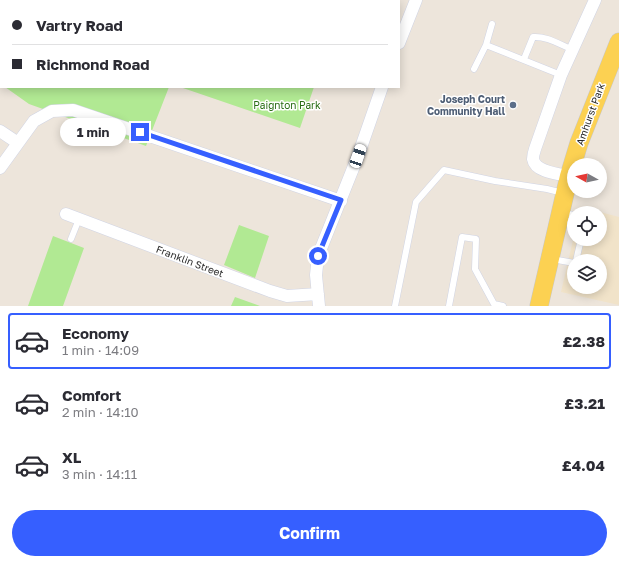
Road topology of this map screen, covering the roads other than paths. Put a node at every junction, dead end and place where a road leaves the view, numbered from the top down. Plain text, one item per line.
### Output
1 (416, 0) edge
2 (594, 0) edge
3 (492, 24) dead end
4 (400, 40) edge
5 (619, 42) edge
6 (486, 45) junction
7 (571, 49) junction
8 (524, 59) junction
9 (615, 62) edge
10 (474, 69) dead end
11 (561, 75) junction
12 (379, 88) edge
13 (0, 131) edge
14 (18, 143) junction
15 (575, 158) edge
16 (0, 168) edge
17 (567, 185) joint
18 (341, 200) junction
19 (66, 214) dead end
20 (567, 214) edge
21 (79, 219) junction
22 (71, 239) dead end
23 (549, 258) junction
24 (567, 261) edge
25 (318, 300) edge
26 (493, 305) edge
27 (396, 306) edge
28 (449, 306) edge
29 (503, 306) edge
30 (539, 306) edge

1 - 4 street
2 - 7 street
3 - 6 lane
5 - 9 main road, Amhurst Park
6 - 8 lane
6 - 10 lane
7 - 8 lane
7 - 11 street
8 - 11 lane
9 - 15 main road, Amhurst Park
11 - 17 street
12 - 18 street
13 - 14 street
14 - 16 street
14 - 18 street
17 - 27 lane
18 - 25 street
19 - 21 street, Franklin Street
20 - 23 main road, Amhurst Park
21 - 22 lane
21 - 25 street, Franklin Street
23 - 24 lane
23 - 30 main road, Amhurst Park
26 - 28 lane
26 - 29 lane

